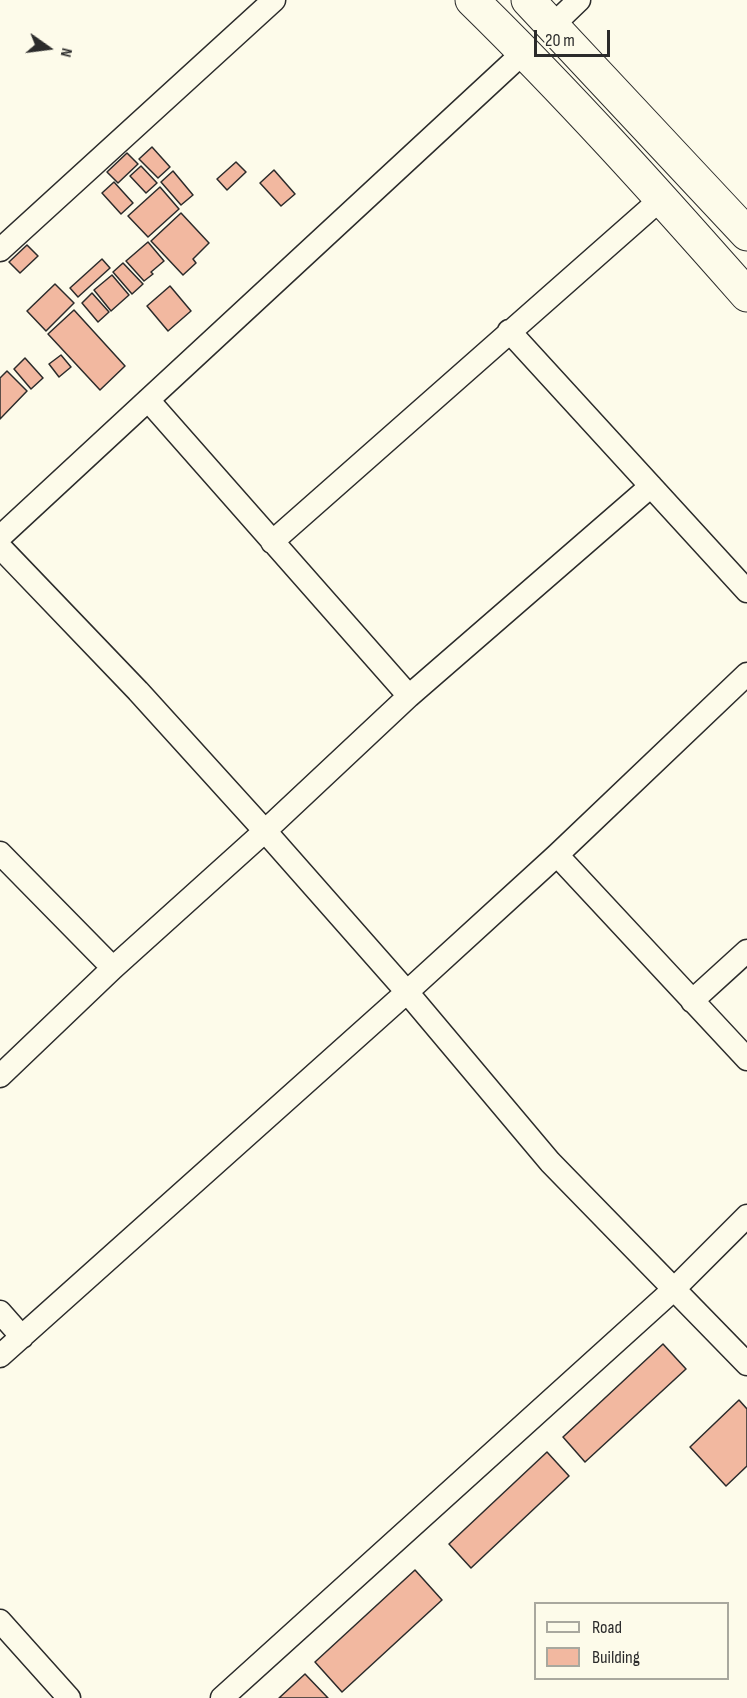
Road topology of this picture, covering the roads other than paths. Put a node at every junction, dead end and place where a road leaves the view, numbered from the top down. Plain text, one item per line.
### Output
1 (274, 0) edge
2 (472, 0) edge
3 (528, 0) edge
4 (579, 0) edge
5 (552, 26) junction
6 (525, 51) junction
7 (662, 198) junction
8 (747, 234) edge
9 (1, 248) edge
10 (747, 295) edge
11 (509, 332) junction
12 (148, 400) junction
13 (651, 486) junction
14 (0, 537) edge
15 (272, 542) junction
16 (0, 547) edge
17 (747, 591) edge
18 (747, 674) edge
19 (409, 696) junction
20 (265, 831) junction
21 (0, 853) edge
22 (557, 855) junction
23 (747, 951) edge
24 (113, 968) junction
25 (407, 992) junction
26 (692, 1001) junction
27 (747, 1059) edge
28 (0, 1076) edge
29 (747, 1216) edge
30 (673, 1290) junction
31 (0, 1312) edge
32 (22, 1337) junction
33 (0, 1356) edge
34 (747, 1364) edge
35 (0, 1621) edge
36 (69, 1698) edge
37 (222, 1698) edge

1 - 9 street
2 - 6 main road
3 - 5 main road
4 - 5 street
5 - 8 main road
6 - 7 main road
6 - 12 street
7 - 10 main road
7 - 11 street
11 - 13 street
11 - 15 street
12 - 14 street
12 - 15 street
13 - 17 street
13 - 19 street
15 - 19 street
16 - 20 street
18 - 22 street
19 - 20 street
20 - 24 street
20 - 25 street
21 - 24 street
22 - 25 street
22 - 26 street
23 - 26 street
24 - 28 street
25 - 30 street
25 - 32 street
26 - 27 street
29 - 30 street
30 - 34 street
30 - 37 street
31 - 32 street
32 - 33 street
35 - 36 street

